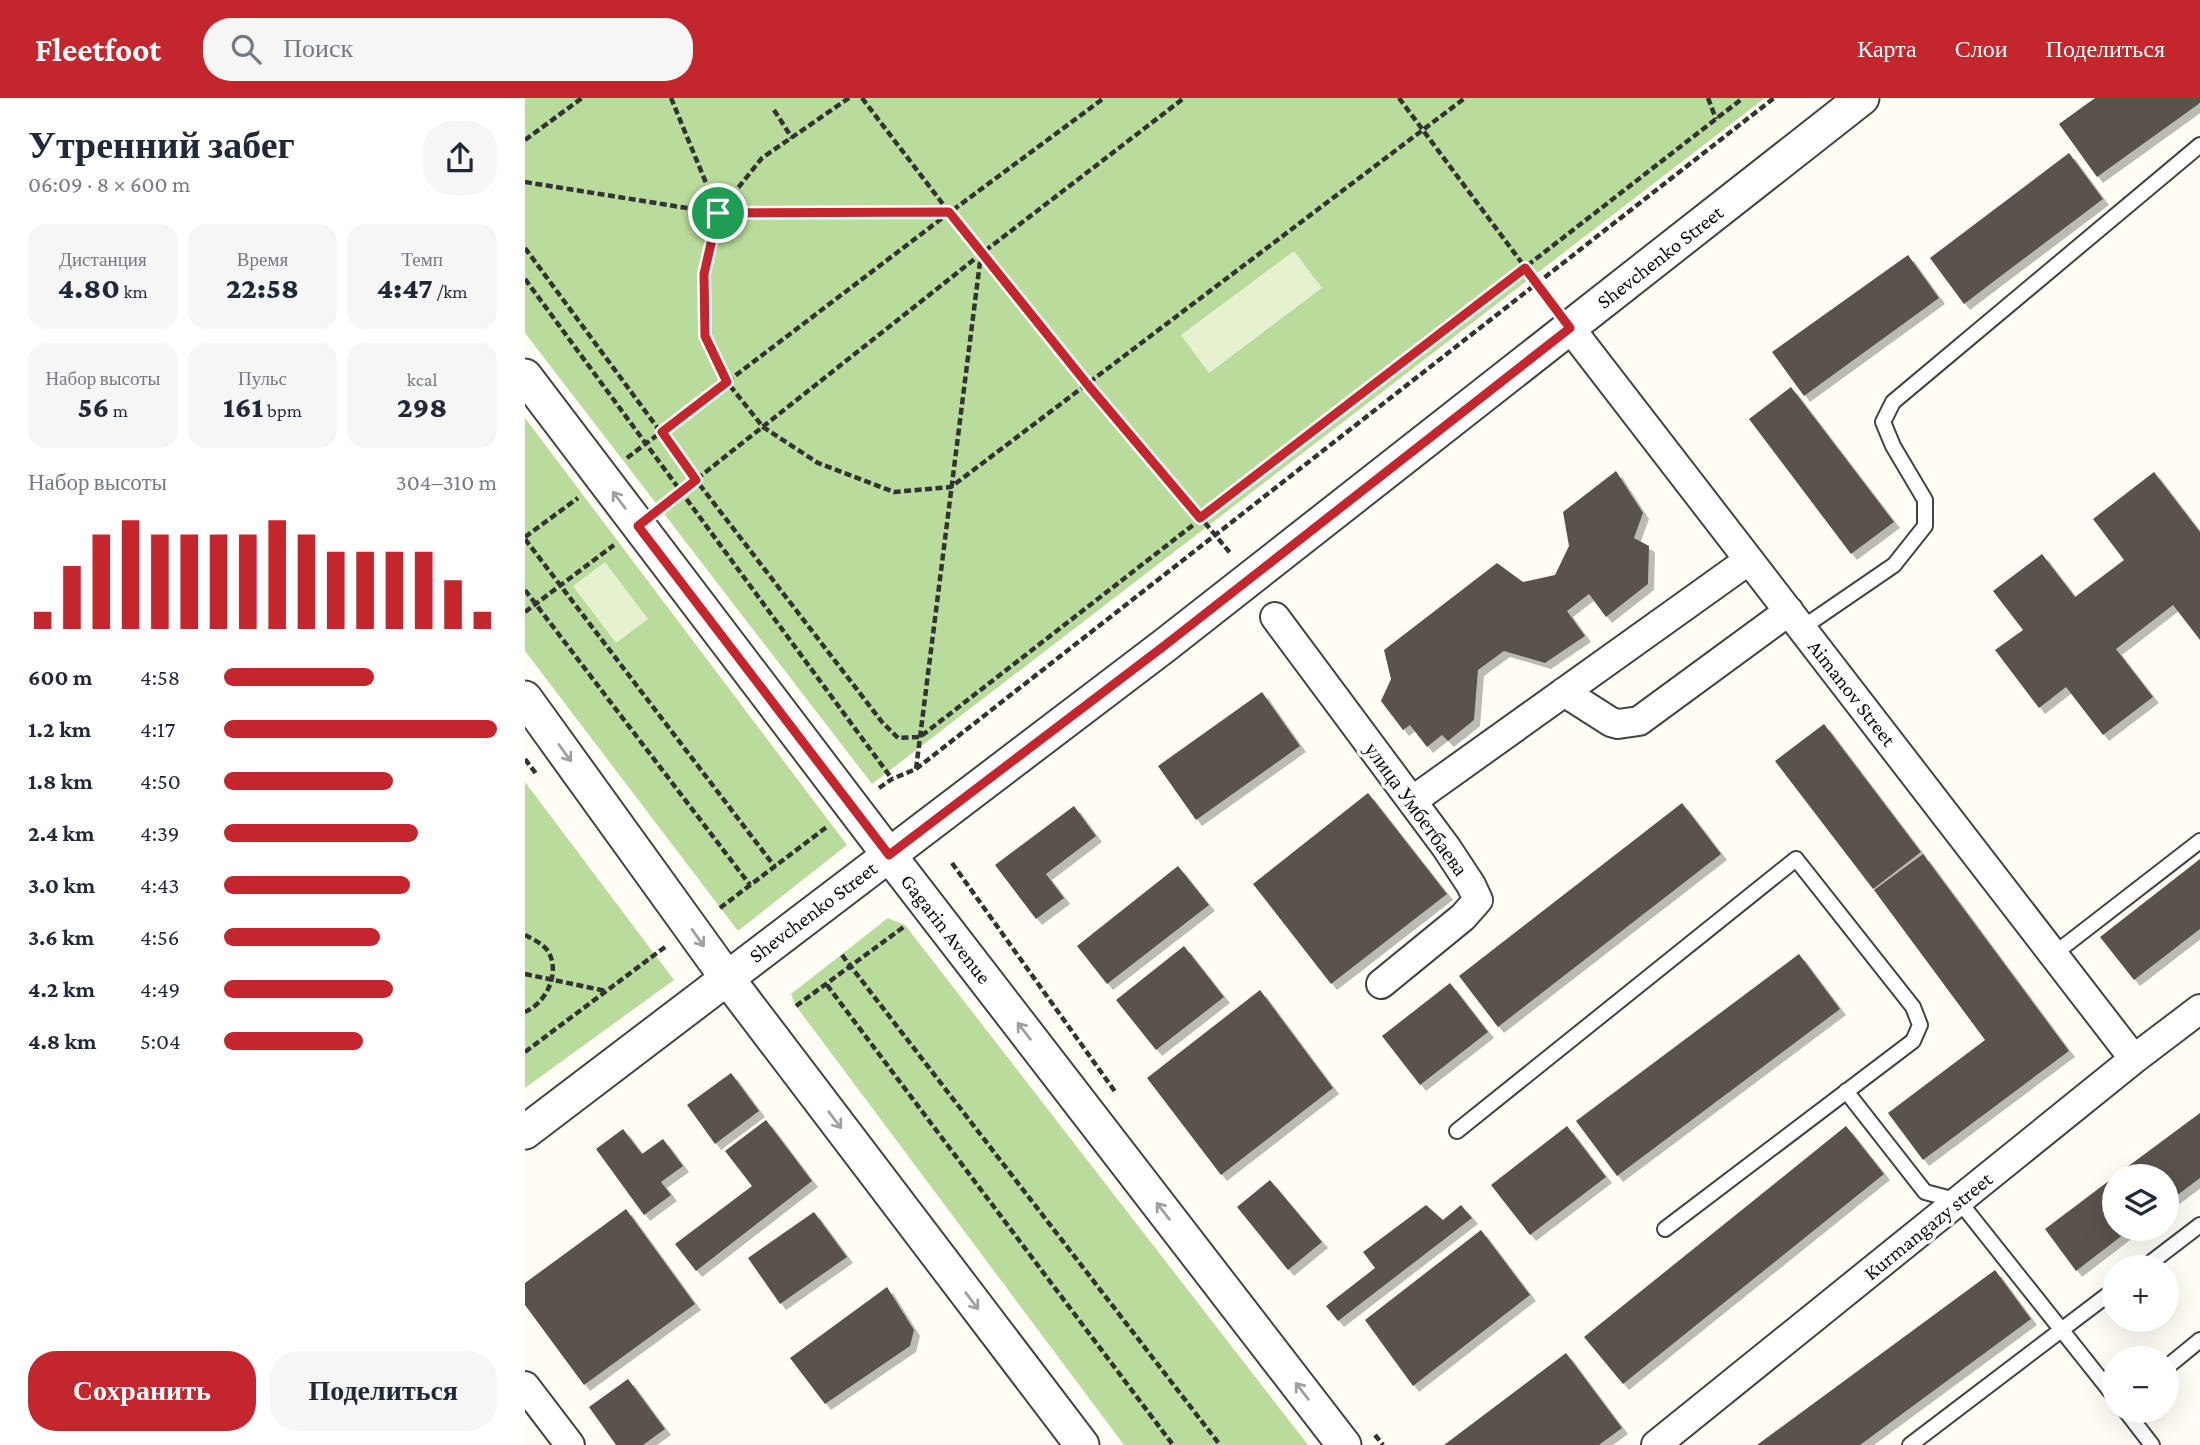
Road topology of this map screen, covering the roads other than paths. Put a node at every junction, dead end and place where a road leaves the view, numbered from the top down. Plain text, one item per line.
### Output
1 (1862, 98) edge
2 (2200, 145) edge
3 (1570, 328) junction
4 (525, 376) edge
5 (1749, 560) junction
6 (1275, 617) dead end
7 (1795, 620) junction
8 (1564, 692) junction
9 (525, 698) edge
10 (1412, 801) junction
11 (2200, 841) edge
12 (889, 855) junction
13 (2054, 954) junction
14 (727, 978) junction
15 (1381, 984) dead end
16 (2200, 1009) edge
17 (2134, 1059) junction
18 (1846, 1091) junction
19 (1457, 1131) dead end
20 (525, 1132) edge
21 (1959, 1201) junction
22 (2200, 1225) edge
23 (1665, 1229) dead end
24 (2161, 1255) edge
25 (2102, 1299) edge
26 (2062, 1329) junction
27 (2200, 1340) edge
28 (2179, 1357) edge
29 (2102, 1381) edge
30 (525, 1386) edge
31 (2136, 1423) edge
32 (570, 1445) edge
33 (1081, 1445) edge
34 (1344, 1445) edge
35 (1657, 1445) edge
36 (1910, 1445) edge
37 (2152, 1445) edge

1 - 3 street, Shevchenko Street
2 - 7 lane
3 - 5 street, Aimanov Street
3 - 12 street, Shevchenko Street
12 -> 4 street, Gagarin Avenue
5 - 7 street, Aimanov Street
5 - 8 street
6 - 10 street, улица Умбетбаева
7 - 8 street
7 - 13 street, Aimanov Street
8 - 10 street
9 -> 14 street
10 - 15 street, улица Умбетбаева
11 - 13 lane
12 - 14 street, Shevchenko Street
34 -> 12 street, Gagarin Avenue
13 - 17 street, Aimanov Street
14 - 20 street, Shevchenko Street
14 -> 33 street
16 - 17 street, Kurmangazy street
17 - 21 street, Kurmangazy street
18 - 19 lane
18 - 21 lane
18 - 23 lane
21 - 26 lane
21 - 35 street, Kurmangazy street
22 - 24 lane
25 - 26 lane
26 - 29 lane
26 - 36 lane
27 - 28 lane
30 - 32 street
31 - 37 lane

